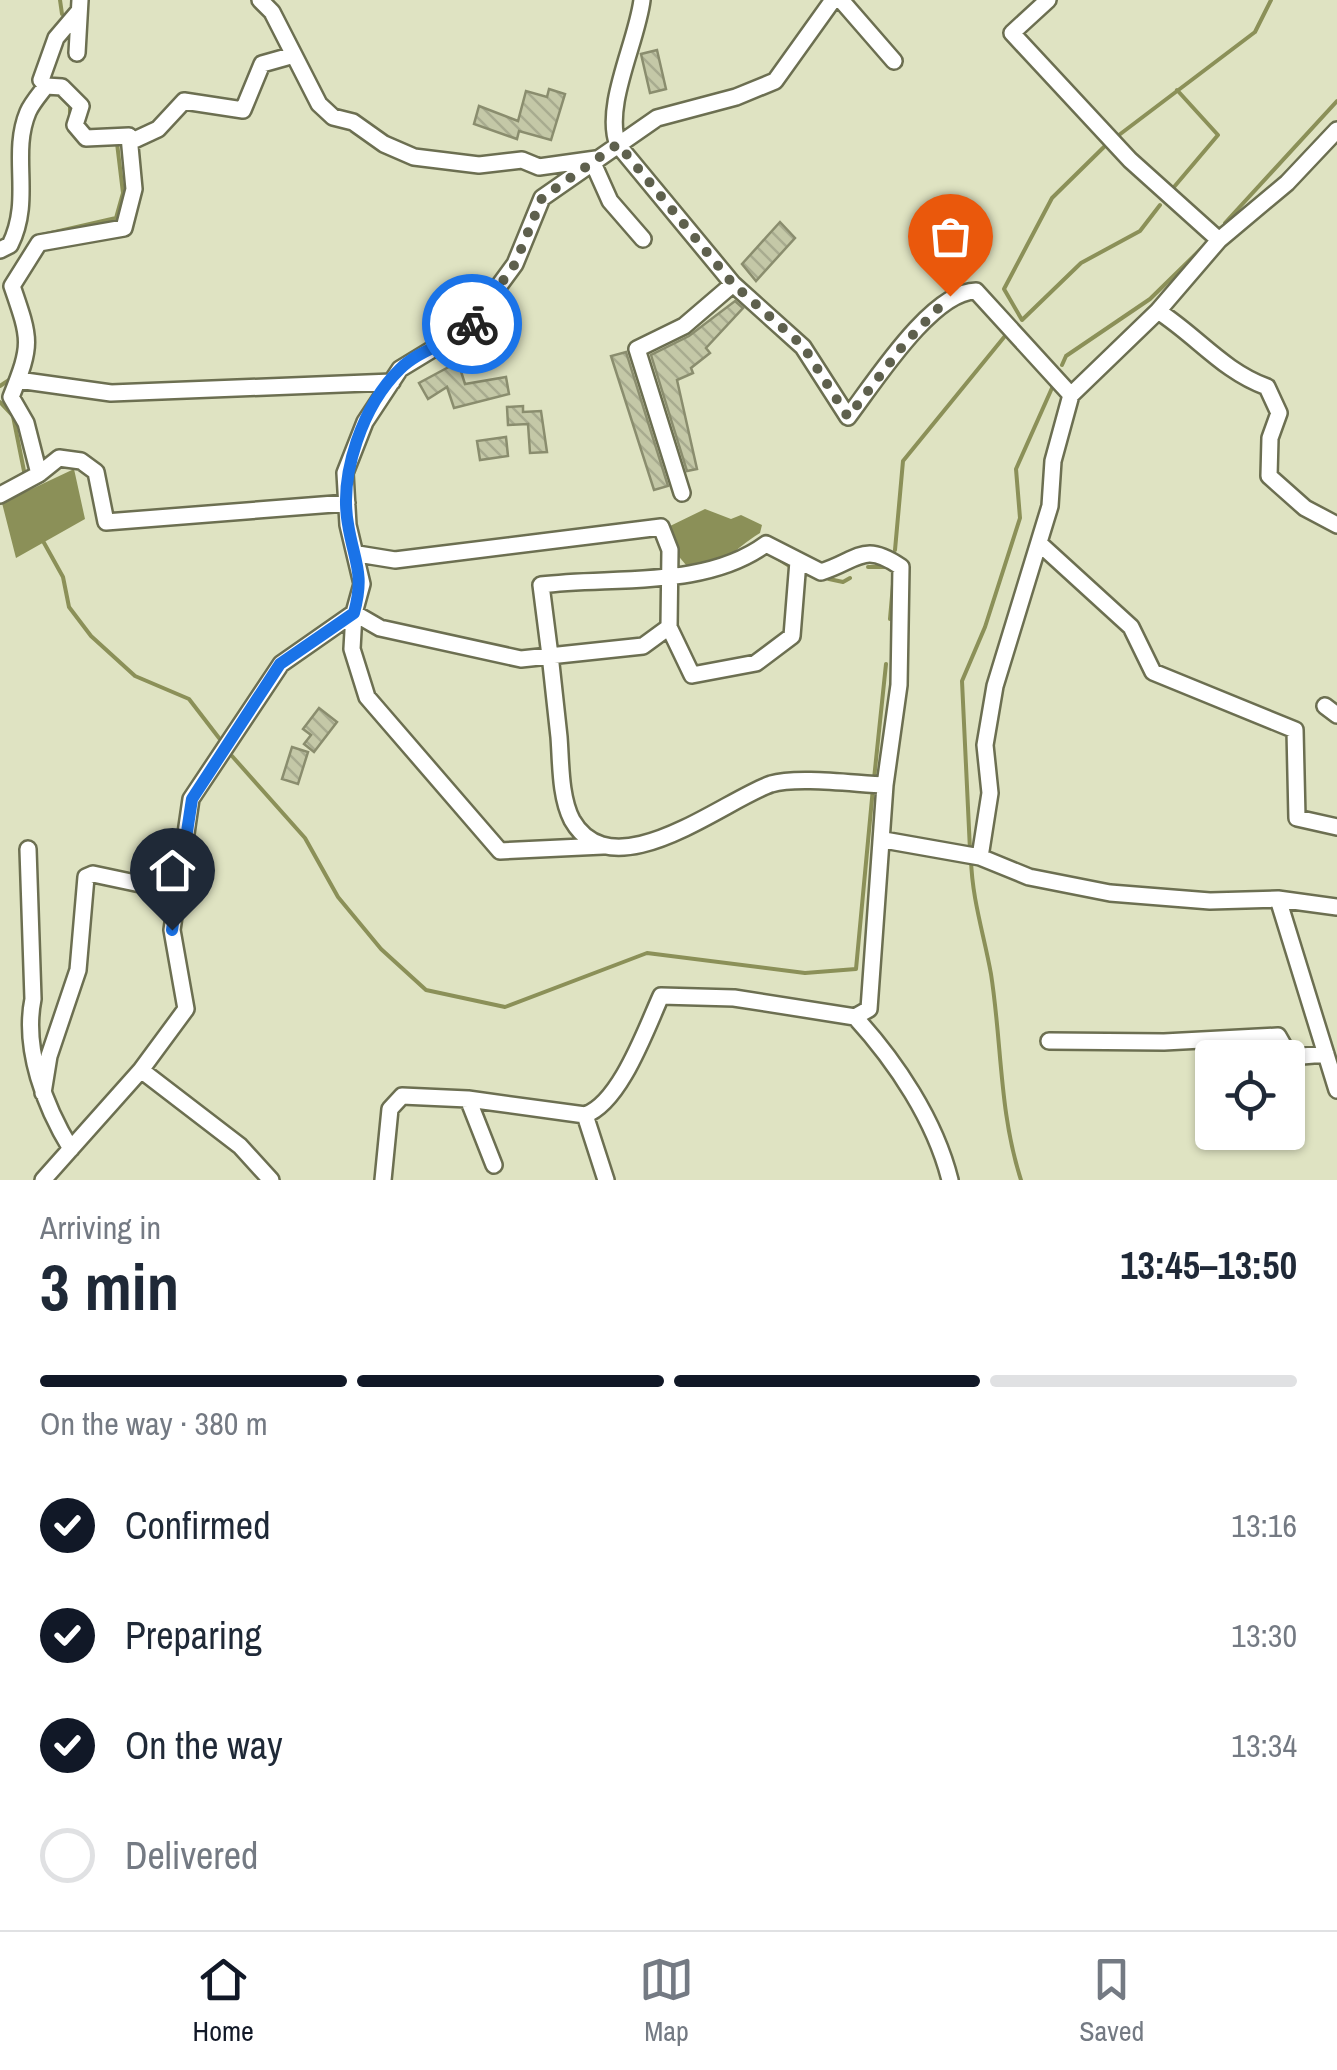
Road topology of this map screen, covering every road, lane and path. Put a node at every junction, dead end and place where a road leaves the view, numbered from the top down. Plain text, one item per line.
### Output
1 (260, 0) edge
2 (642, 0) edge
3 (837, 0) edge
4 (1048, 0) edge
5 (80, 5) edge
6 (77, 53) dead end
7 (294, 55) junction
8 (894, 61) dead end
9 (46, 86) junction
10 (1337, 130) edge
11 (130, 142) junction
12 (618, 144) junction
13 (596, 160) junction
14 (643, 239) dead end
15 (1220, 240) junction
16 (13, 253) edge
17 (733, 284) junction
18 (1158, 311) junction
19 (18, 380) junction
20 (392, 382) junction
21 (1071, 395) junction
22 (31, 479) junction
23 (682, 492) dead end
24 (0, 496) edge
25 (347, 502) junction
26 (1337, 525) edge
27 (1040, 544) junction
28 (358, 554) junction
29 (798, 562) junction
30 (671, 575) junction
31 (354, 613) junction
32 (669, 627) junction
33 (552, 657) junction
34 (877, 785) junction
35 (1337, 827) edge
36 (884, 840) junction
37 (605, 846) junction
38 (28, 849) dead end
39 (974, 856) junction
40 (178, 892) junction
41 (1278, 899) junction
42 (1337, 906) edge
43 (855, 1016) junction
44 (1050, 1041) dead end
45 (1326, 1054) junction
46 (140, 1070) junction
47 (1337, 1090) edge
48 (43, 1093) junction
49 (468, 1099) junction
50 (585, 1116) junction
51 (71, 1149) junction
52 (494, 1165) dead end
53 (43, 1180) edge
54 (271, 1180) edge
55 (383, 1180) edge
56 (606, 1180) edge
57 (950, 1180) edge

1 - 7 street
2 - 12 street
3 - 8 street
3 - 12 street
4 - 15 street
5 - 6 street
5 - 9 street
7 - 11 street
7 - 13 street
9 - 11 street
9 - 16 street
10 - 15 street
11 - 16 street
12 - 13 street
12 - 17 street
13 - 14 street
13 - 20 street
15 - 18 street
16 - 19 street
17 - 21 street
17 - 23 street
18 - 21 street
18 - 26 street
19 - 20 street
19 - 22 street
20 - 25 street
21 - 27 street
22 - 24 street
22 - 25 street
25 - 28 street
27 - 35 street
27 - 39 street
28 - 30 street
28 - 31 street
29 - 30 street
29 - 32 street
29 - 34 street
30 - 32 street
30 - 33 street
31 - 33 street
31 - 37 street
31 - 40 street
32 - 33 street
33 - 37 street
34 - 36 street
34 - 37 street
36 - 39 street
36 - 43 street
38 - 48 street
39 - 41 street
40 - 46 street
40 - 48 street
41 - 42 street
41 - 45 street
43 - 50 street
43 - 57 street
44 - 45 street
45 - 47 street
46 - 51 street
46 - 54 street
48 - 51 street
49 - 50 street
49 - 52 street
49 - 55 street
50 - 56 street
51 - 53 street

